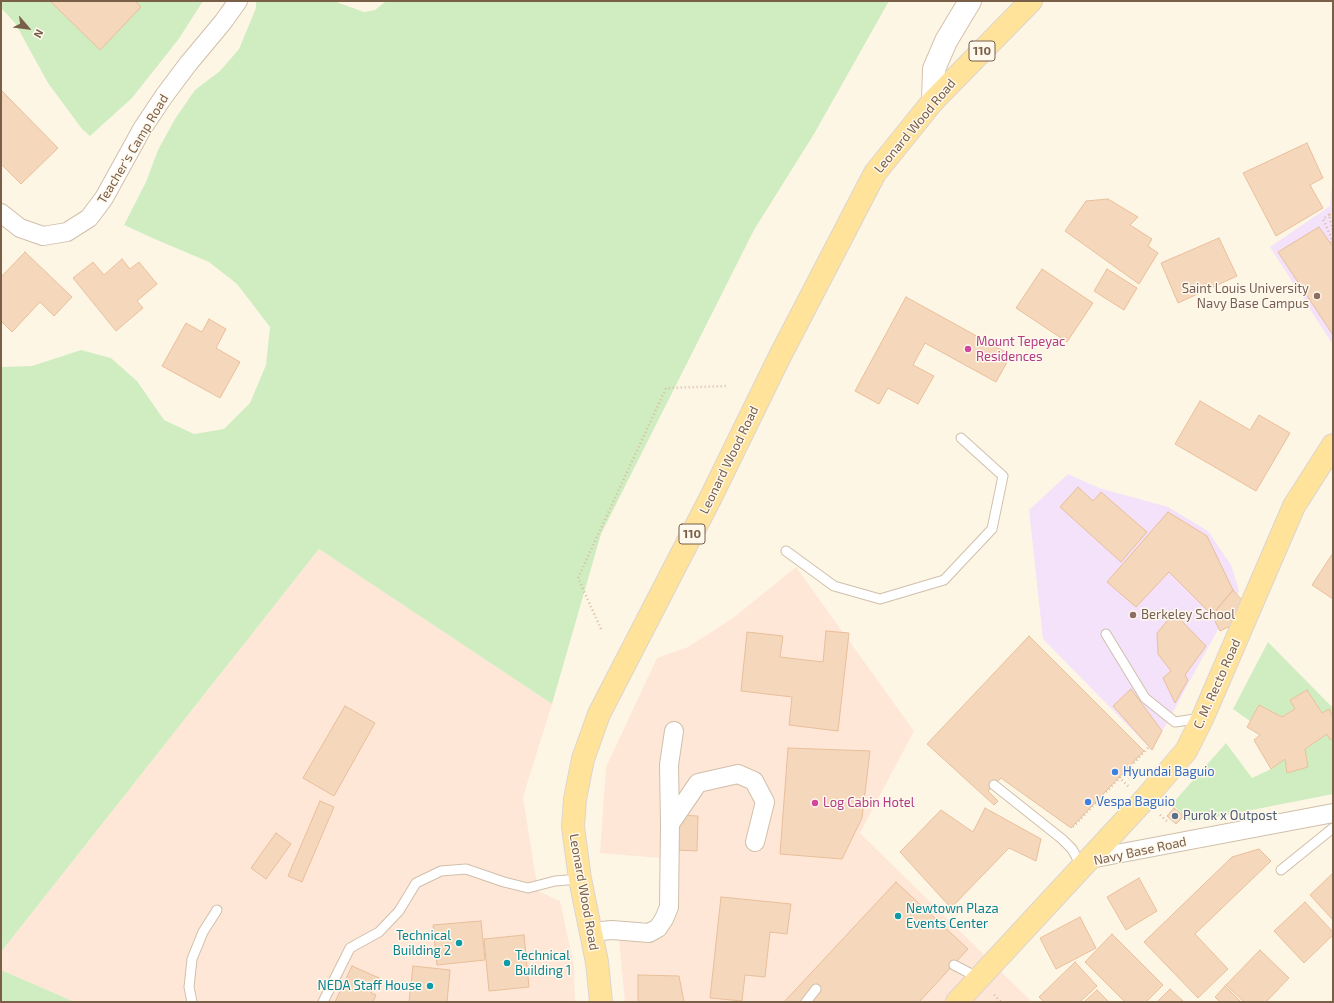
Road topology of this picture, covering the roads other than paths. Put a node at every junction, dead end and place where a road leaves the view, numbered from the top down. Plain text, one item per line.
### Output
1 (238, 1) edge
2 (970, 1) edge
3 (1031, 1) edge
4 (933, 101) junction
5 (1, 213) edge
6 (961, 438) dead end
7 (1333, 445) edge
8 (786, 550) dead end
9 (1106, 634) dead end
10 (1203, 717) junction
11 (674, 731) dead end
12 (994, 785) dead end
13 (1333, 813) edge
14 (670, 824) junction
15 (1333, 828) edge
16 (755, 842) dead end
17 (1086, 863) junction
18 (1282, 870) dead end
19 (580, 879) junction
20 (217, 910) dead end
21 (591, 932) junction
22 (954, 965) dead end
23 (979, 978) junction
24 (816, 989) dead end
25 (192, 1002) edge
26 (323, 1002) edge
27 (601, 1002) edge
28 (806, 1002) edge
29 (957, 1002) edge

1 - 5 street, Teacher's Camp Road
2 - 4 main road
3 - 4 main road, Leonard Wood Road / 110
4 - 19 main road, Leonard Wood Road / 110
6 - 8 lane
7 - 10 main road, C. M. Recto Road
9 - 10 lane
10 - 17 main road, C. M. Recto Road
11 - 14 street
12 - 17 lane
13 - 17 street, Navy Base Road
14 - 16 street
14 - 21 street
15 - 18 lane
17 - 23 main road, Navy Base Road
19 - 21 main road, Leonard Wood Road / 110
19 - 26 lane
20 - 25 lane
21 - 27 main road, Leonard Wood Road / 110
22 - 23 lane
23 - 29 main road, Navy Base Road
24 - 28 lane

